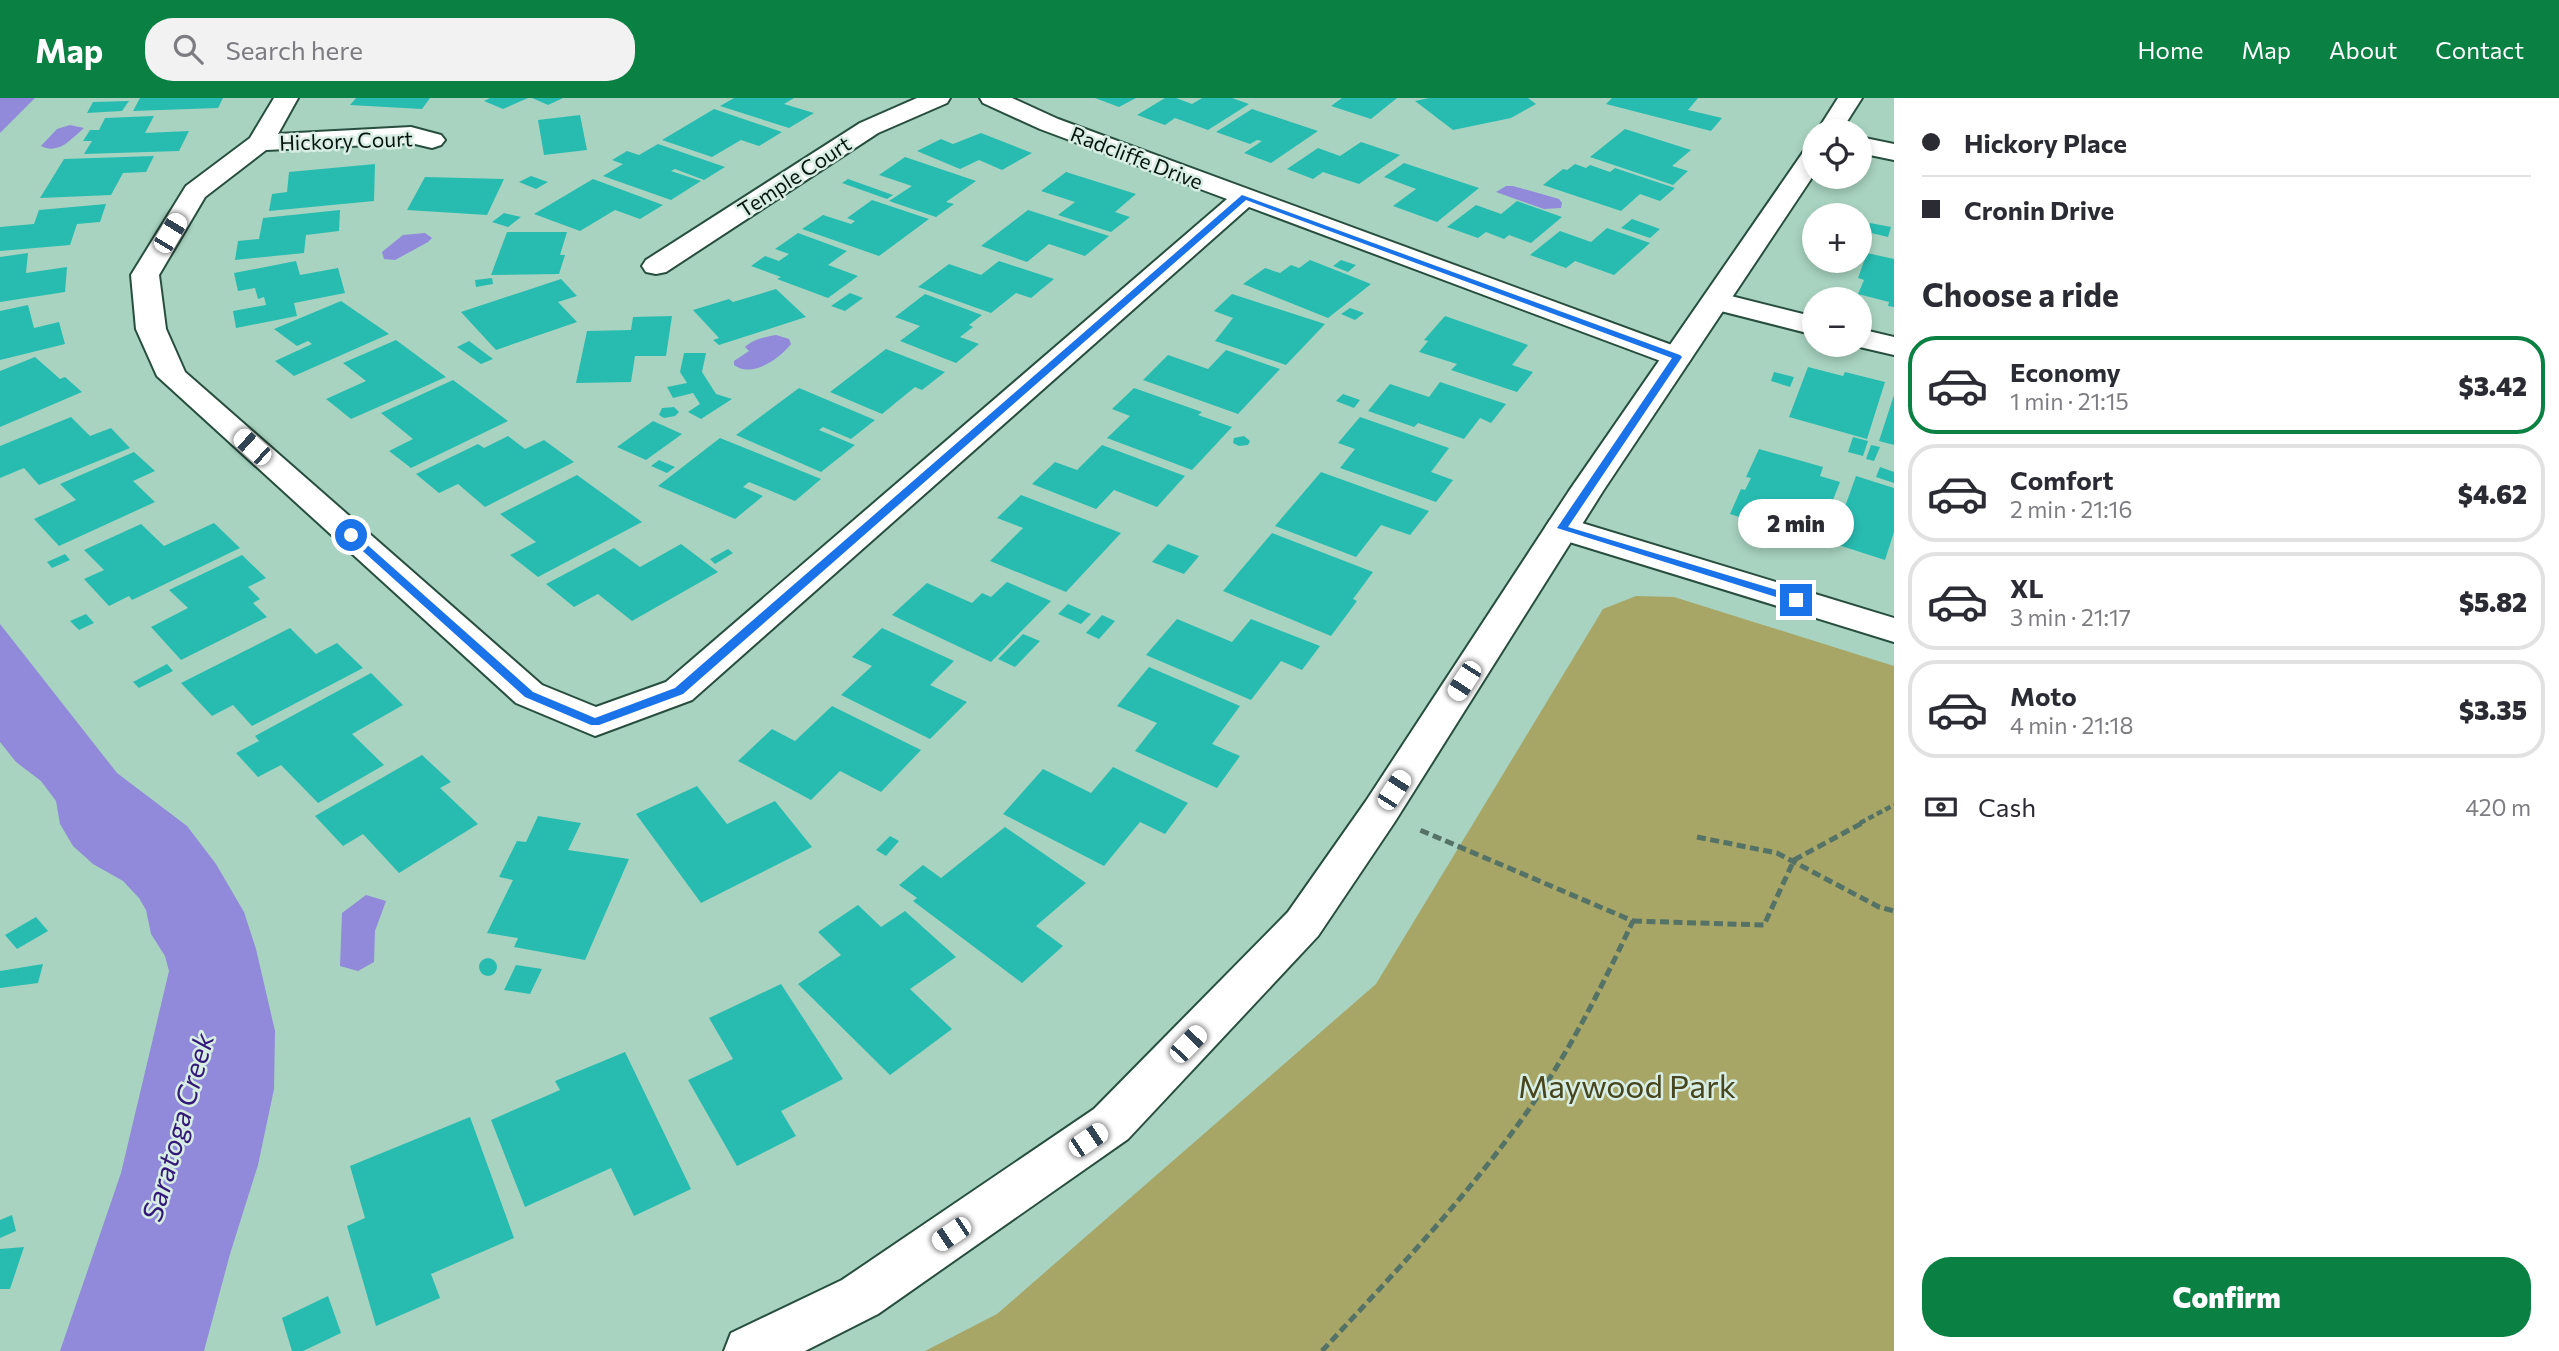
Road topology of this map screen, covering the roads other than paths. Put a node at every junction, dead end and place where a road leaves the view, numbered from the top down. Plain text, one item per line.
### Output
1 (286, 98) edge
2 (938, 98) edge
3 (992, 98) edge
4 (1850, 98) edge
5 (1837, 119) edge
6 (432, 140) dead end
7 (260, 143) junction
8 (1872, 147) edge
9 (1894, 152) edge
10 (1802, 172) edge
11 (1245, 197) junction
12 (656, 266) dead end
13 (1715, 301) junction
14 (1802, 323) edge
15 (1872, 341) edge
16 (1894, 346) edge
17 (1677, 357) junction
18 (1562, 528) junction
19 (1894, 630) edge
20 (750, 1351) edge

1 - 7 street
2 - 12 street, Temple Court
3 - 11 street, Radcliffe Drive
4 - 5 street
6 - 7 street, Hickory Court
7 - 11 street
8 - 9 street
10 - 13 street
11 - 17 street, Radcliffe Drive
13 - 14 street
13 - 17 street
15 - 16 street
17 - 18 street
18 - 19 street
18 - 20 street

